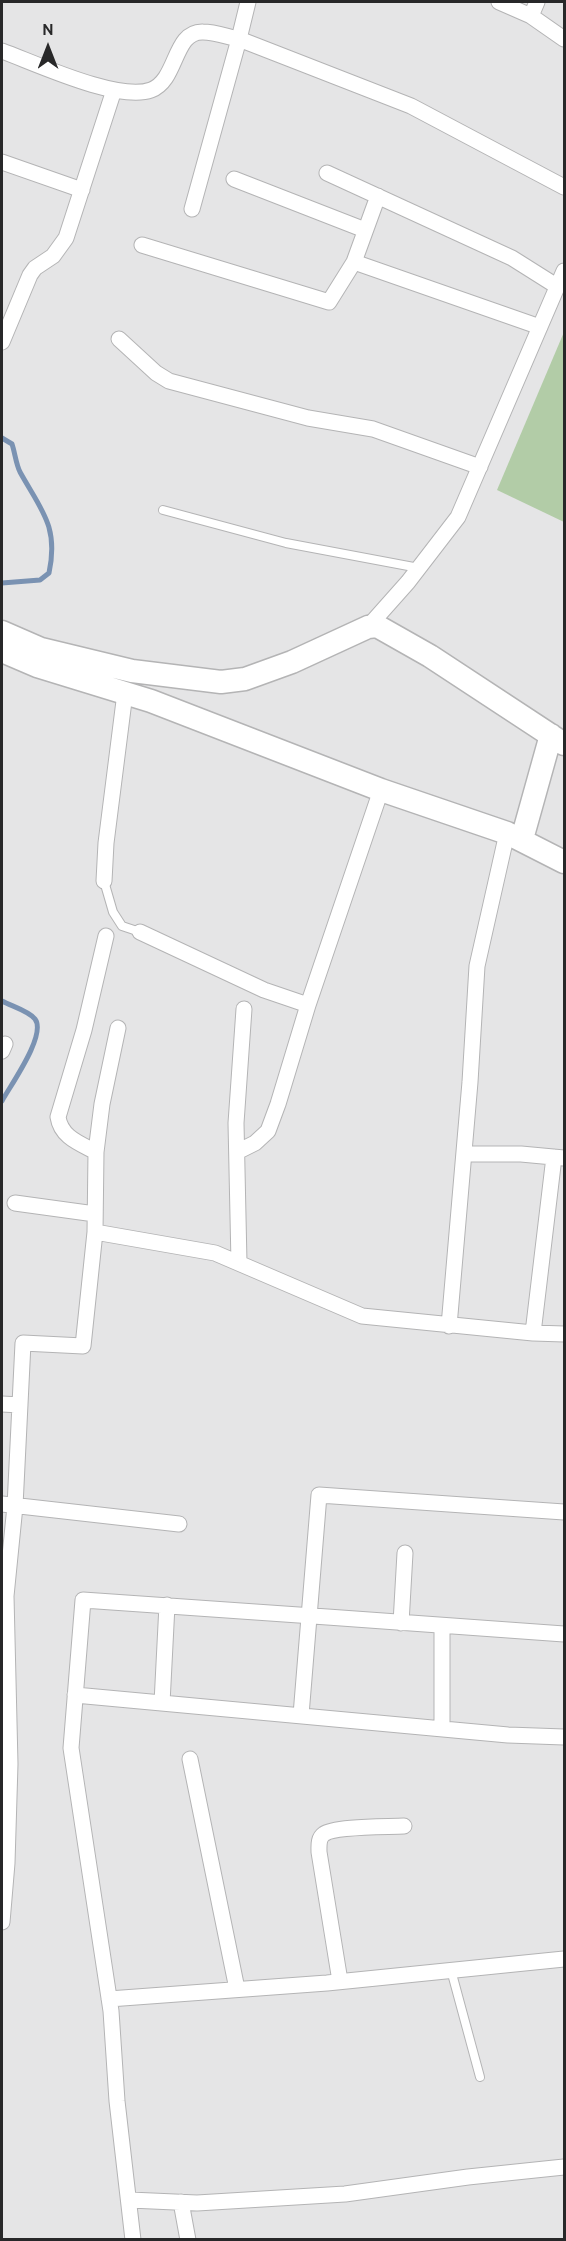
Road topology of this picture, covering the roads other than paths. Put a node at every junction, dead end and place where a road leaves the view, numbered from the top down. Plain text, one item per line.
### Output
1 (248, 2) edge
2 (499, 2) edge
3 (534, 9) edge
4 (239, 39) junction
5 (564, 39) edge
6 (2, 51) edge
7 (114, 90) junction
8 (2, 162) edge
9 (327, 173) dead end
10 (234, 180) dead end
11 (564, 187) edge
12 (82, 190) junction
13 (378, 196) junction
14 (192, 208) dead end
15 (365, 230) junction
16 (141, 245) dead end
17 (354, 262) junction
18 (564, 271) edge
19 (558, 287) junction
20 (540, 327) junction
21 (118, 339) dead end
22 (2, 342) edge
23 (480, 468) junction
24 (163, 510) dead end
25 (419, 568) junction
26 (368, 627) junction
27 (2, 632) edge
28 (2, 651) edge
29 (125, 693) junction
30 (558, 740) edge
31 (381, 790) junction
32 (514, 836) junction
33 (564, 862) edge
34 (104, 881) joint
35 (140, 932) joint
36 (105, 936) dead end
37 (308, 1005) junction
38 (244, 1009) dead end
39 (118, 1028) dead end
40 (96, 1152) junction
41 (237, 1152) junction
42 (464, 1154) junction
43 (559, 1158) edge
44 (15, 1203) dead end
45 (95, 1214) junction
46 (95, 1232) junction
47 (239, 1263) junction
48 (449, 1326) junction
49 (533, 1333) junction
50 (564, 1334) edge
51 (2, 1404) edge
52 (20, 1406) junction
53 (8, 1505) edge
54 (564, 1512) edge
55 (179, 1524) dead end
56 (405, 1553) dead end
57 (167, 1605) junction
58 (4, 1614) edge
59 (310, 1615) junction
60 (401, 1623) junction
61 (442, 1626) junction
62 (564, 1634) edge
63 (5, 1685) edge
64 (75, 1695) junction
65 (162, 1702) junction
66 (301, 1715) junction
67 (442, 1728) junction
68 (564, 1737) edge
69 (190, 1760) dead end
70 (6, 1764) edge
71 (404, 1826) dead end
72 (4, 1863) edge
73 (2, 1922) edge
74 (564, 1959) edge
75 (451, 1970) junction
76 (340, 1981) junction
77 (237, 1989) junction
78 (109, 1999) junction
79 (480, 2077) dead end
80 (564, 2167) edge
81 (130, 2200) junction
82 (181, 2202) junction
83 (133, 2240) edge
84 (188, 2240) edge

1 - 4 street
2 - 3 street
3 - 5 street
4 - 7 street
4 - 11 street
4 - 14 street
6 - 7 street
7 - 12 street
8 - 12 street
9 - 13 street
10 - 15 street
12 - 22 street
13 - 15 street
13 - 19 street
15 - 17 street
16 - 17 street
17 - 20 street
18 - 19 street
19 - 20 street
20 - 23 street
21 - 23 street
23 - 25 street
24 - 25 lane
25 - 26 street
26 - 27 main road
26 - 30 main road
28 - 29 main road
29 - 31 main road
29 - 34 street
30 - 32 main road
31 - 32 main road
31 - 37 street
32 - 33 main road
32 - 42 street
34 - 35 lane
35 - 37 street
36 - 40 street
37 - 41 street
38 - 41 street
39 - 40 street
40 - 45 street
41 - 47 street
42 - 43 street
42 - 48 street
43 - 49 street
44 - 45 street
45 - 46 street
46 - 47 street
46 - 52 street
47 - 48 street
48 - 49 street
49 - 50 street
51 - 52 street
52 - 53 street
53 - 55 street
53 - 58 street
54 - 59 street
56 - 60 street
57 - 59 street
57 - 64 street
57 - 65 street
58 - 63 street
59 - 60 street
59 - 66 street
60 - 61 street
61 - 62 street
61 - 67 street
63 - 70 street
64 - 65 street
64 - 78 street
65 - 66 street
66 - 67 street
67 - 68 street
69 - 77 street
70 - 72 street
71 - 76 street
72 - 73 street
74 - 75 street
75 - 76 street
75 - 79 lane
76 - 77 street
77 - 78 street
78 - 81 street
80 - 82 street
81 - 82 street
81 - 83 street
82 - 84 street

